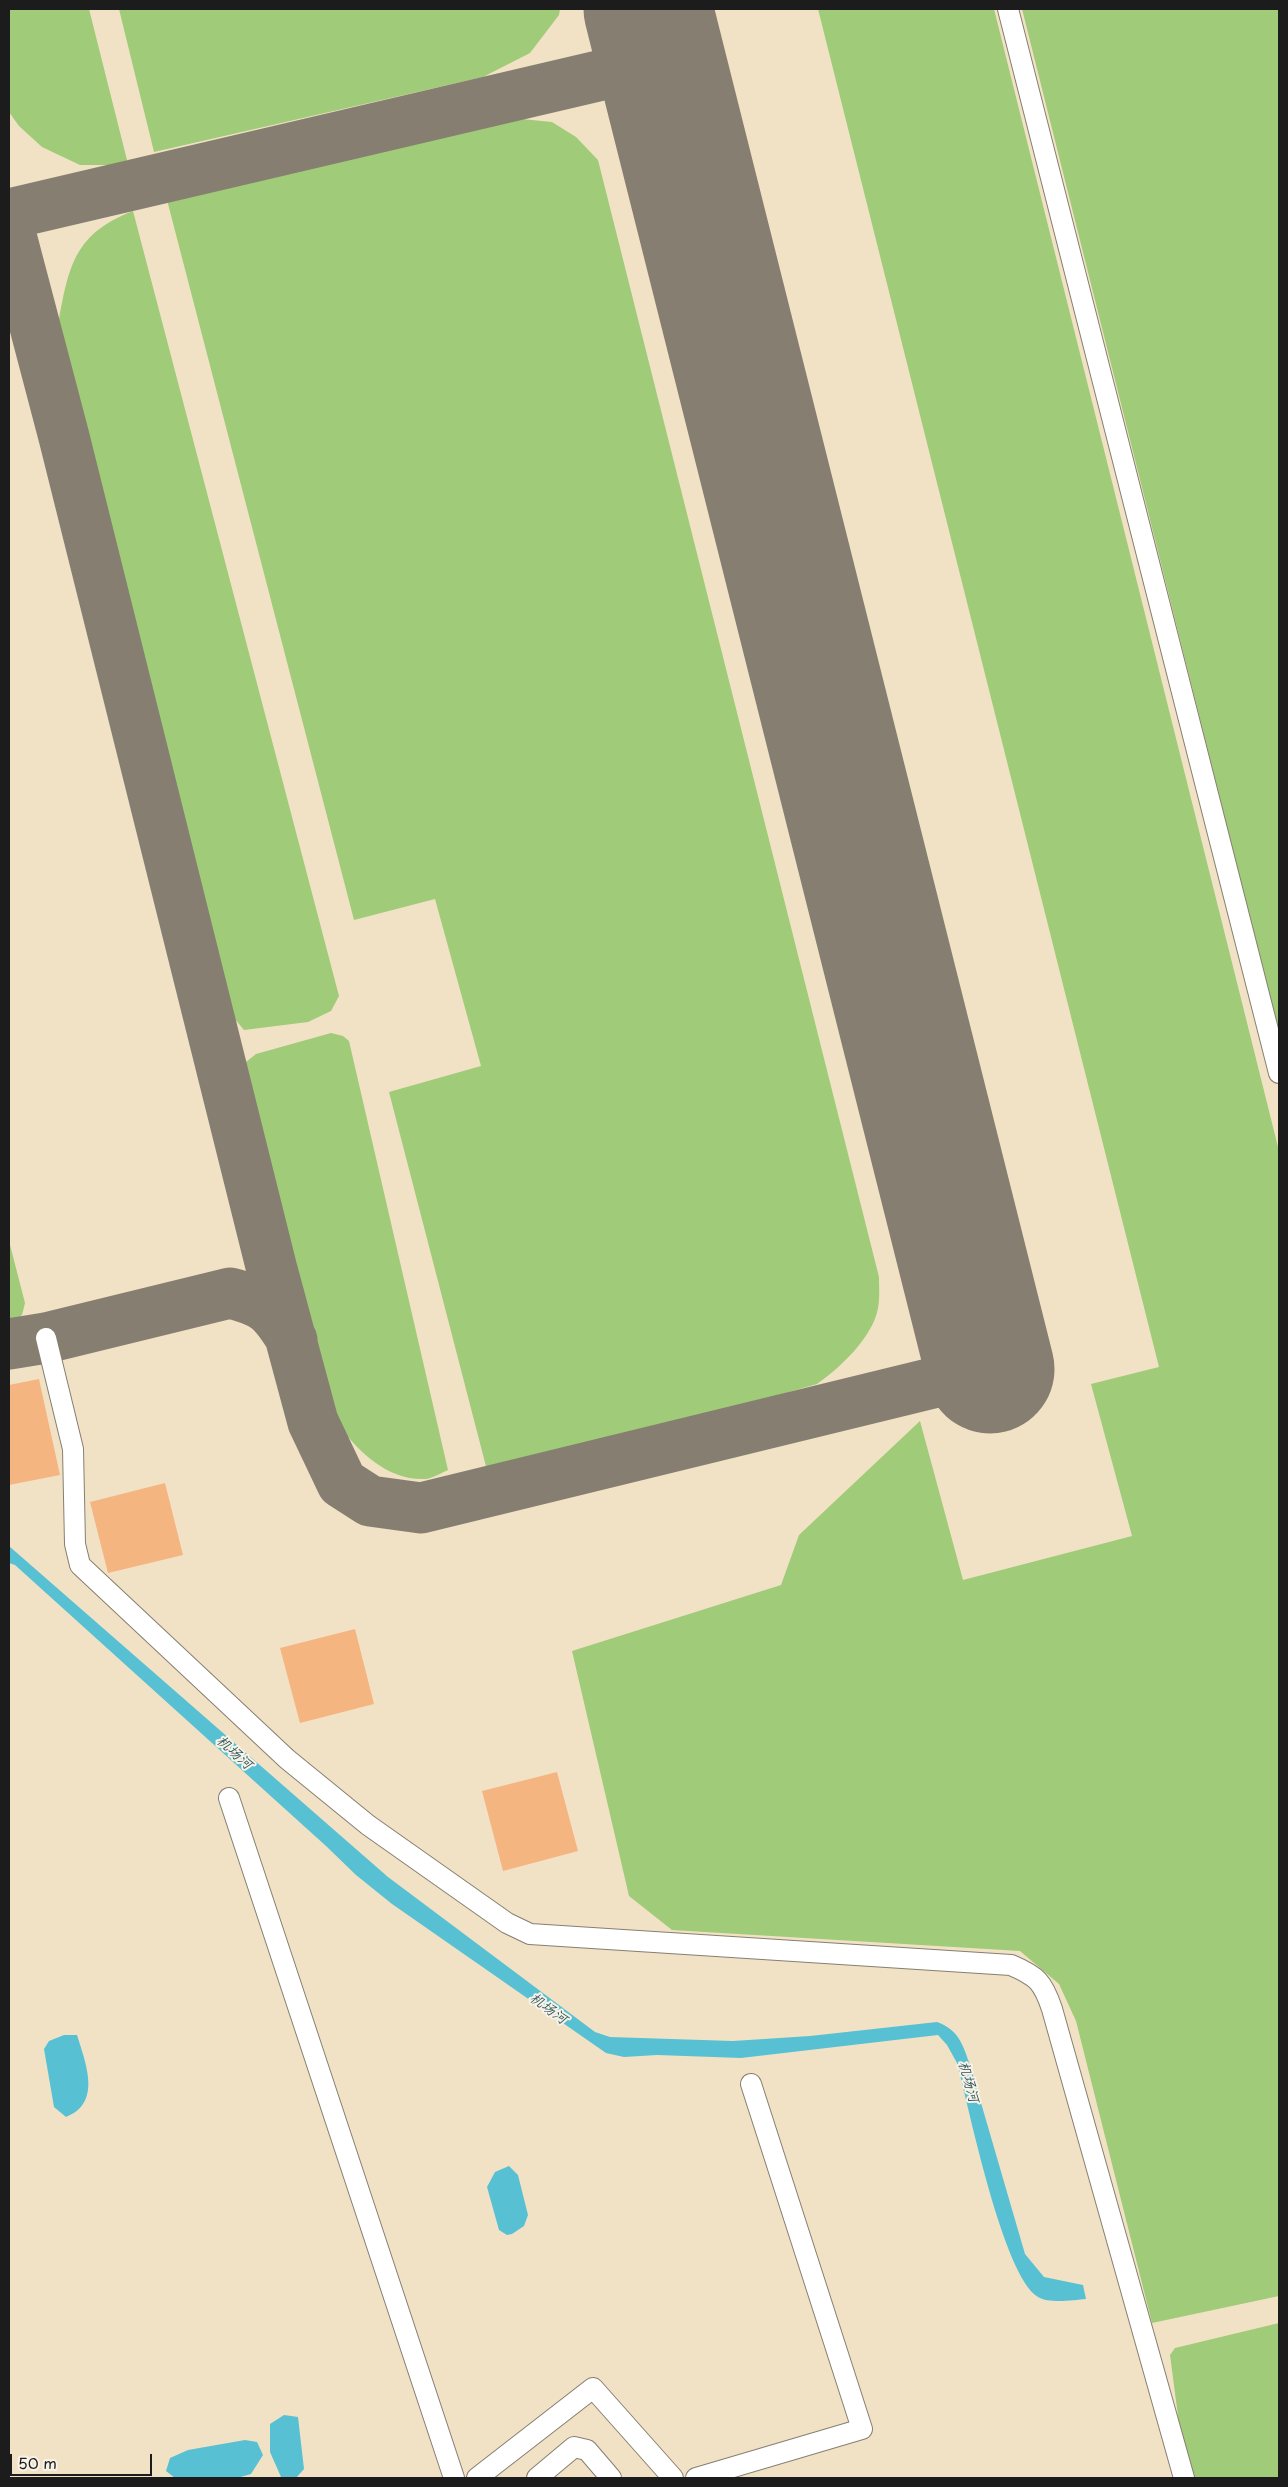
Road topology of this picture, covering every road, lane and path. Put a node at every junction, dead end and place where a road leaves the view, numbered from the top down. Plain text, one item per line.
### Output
1 (1008, 9) edge
2 (1279, 1073) edge
3 (46, 1338) dead end
4 (229, 1798) dead end
5 (751, 2084) dead end
6 (454, 2478) edge
7 (477, 2478) edge
8 (538, 2478) edge
9 (611, 2478) edge
10 (673, 2478) edge
11 (696, 2478) edge
12 (1184, 2478) edge

1 - 2 street
3 - 12 street
4 - 6 street
5 - 11 street
7 - 10 street
8 - 9 street

